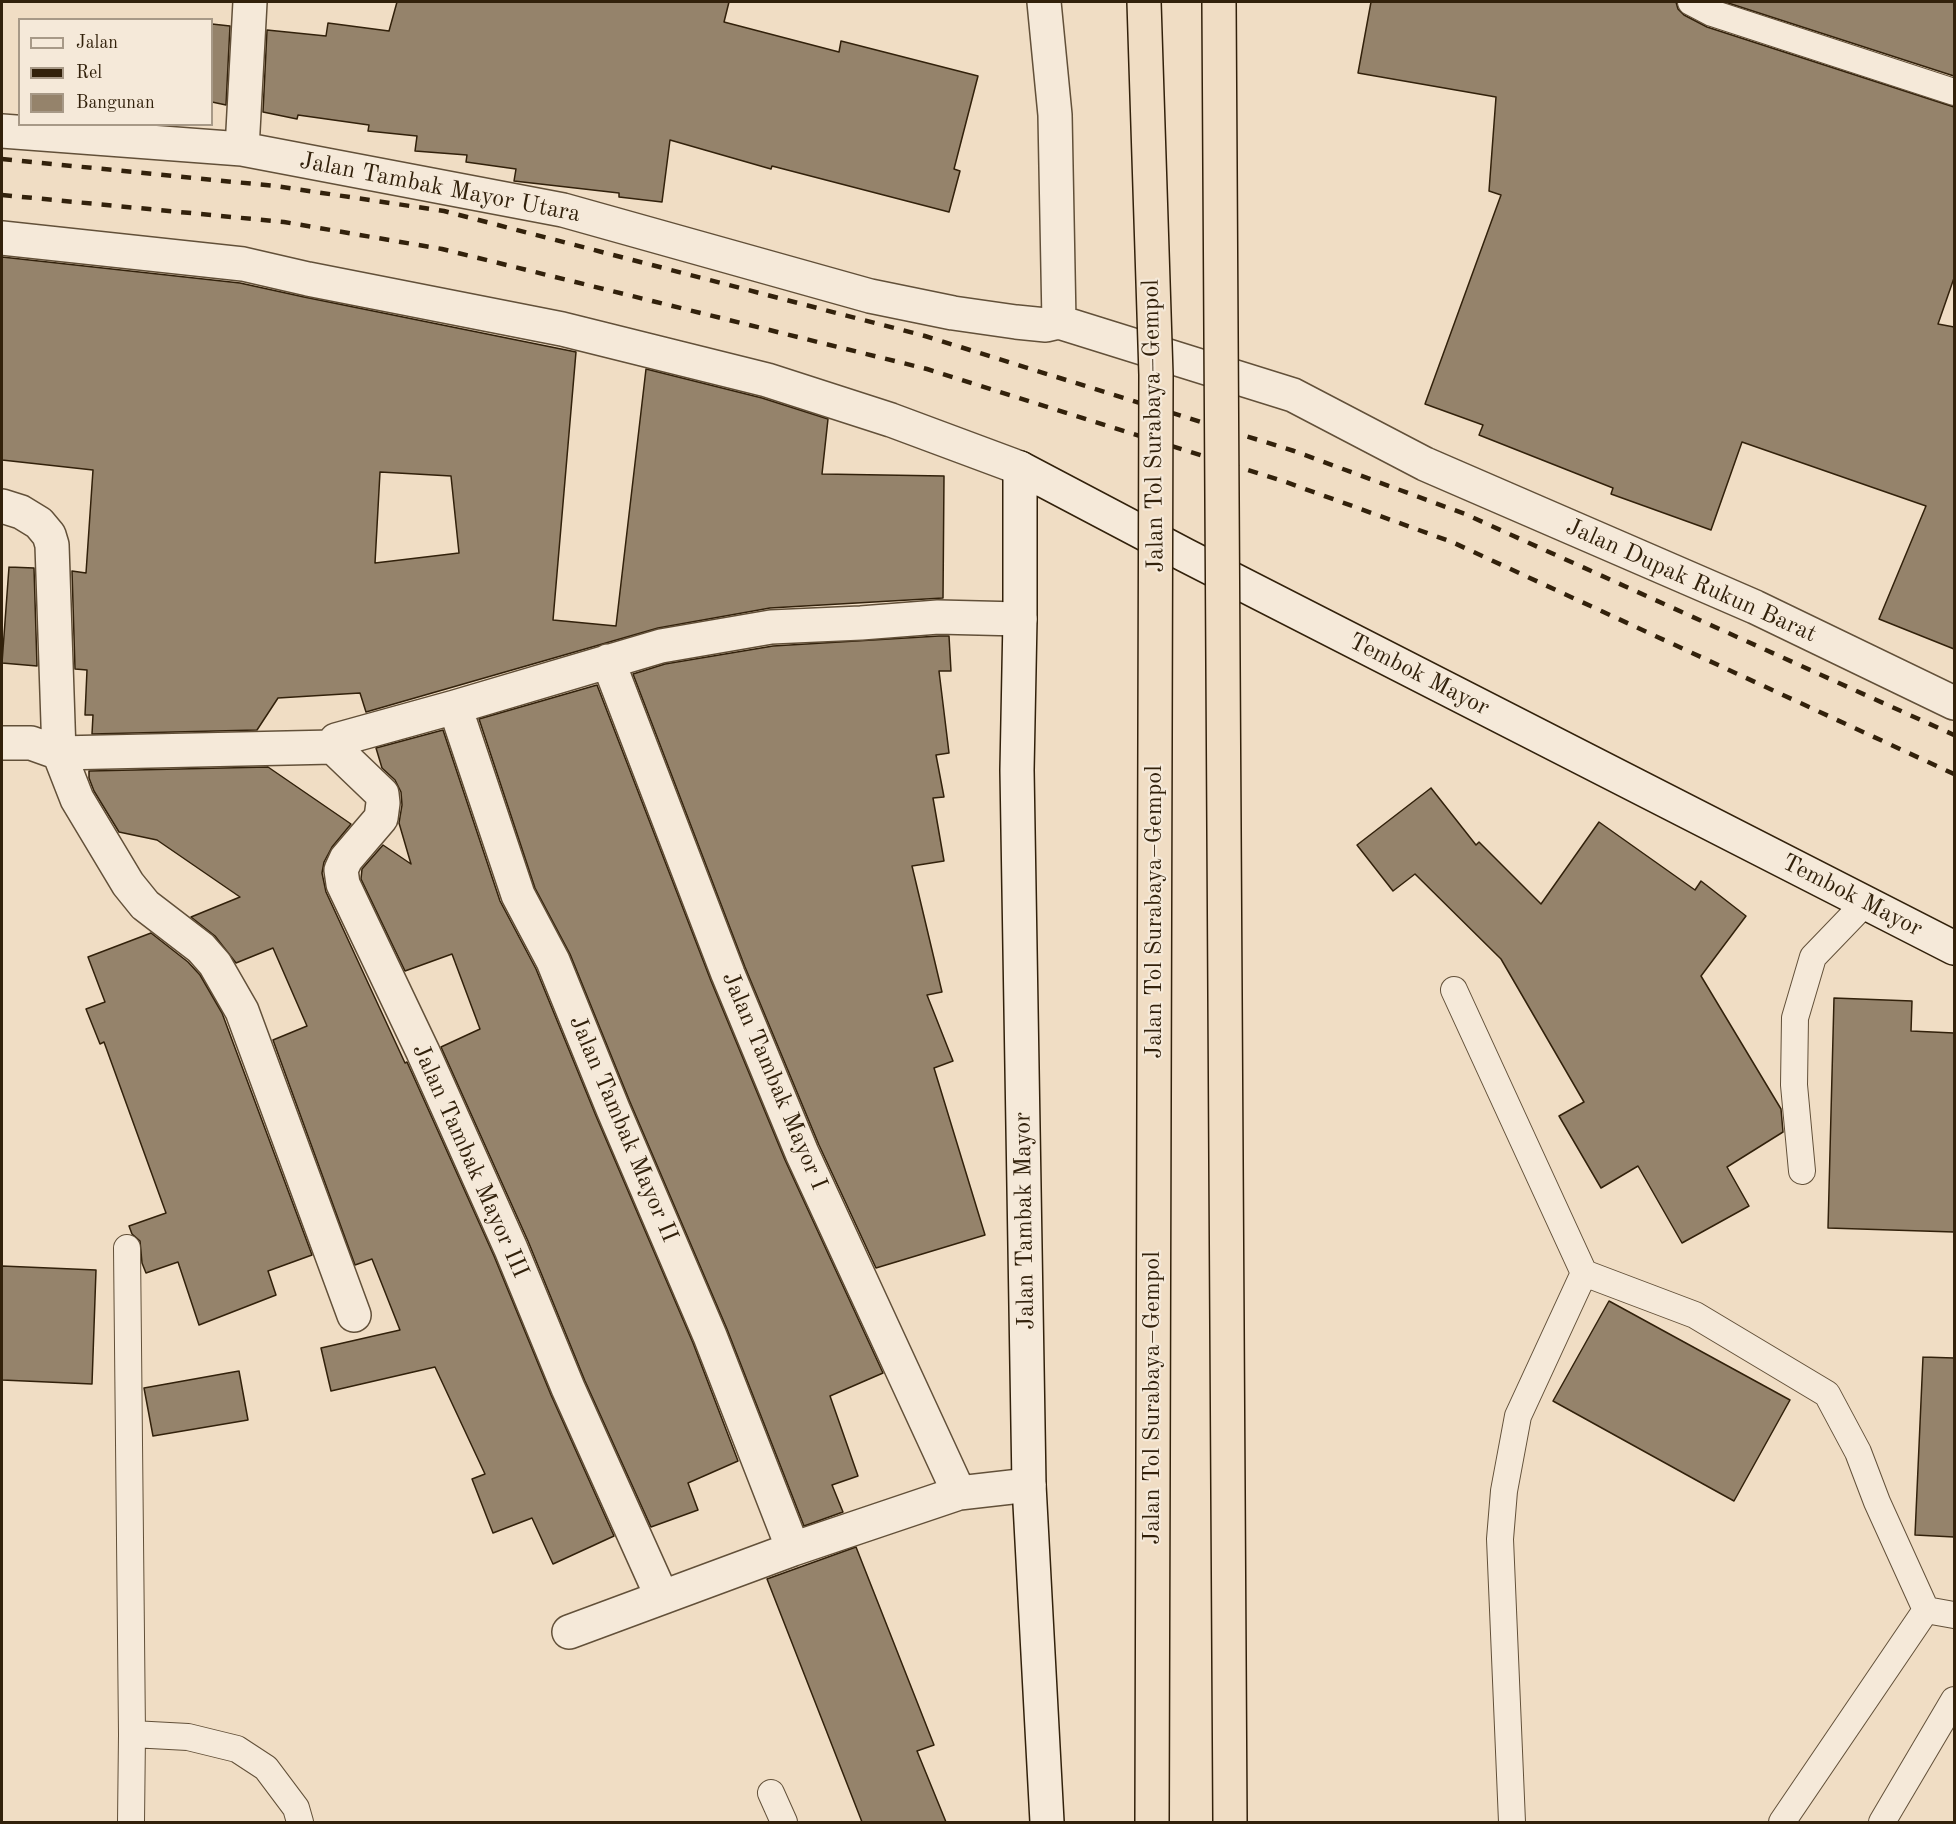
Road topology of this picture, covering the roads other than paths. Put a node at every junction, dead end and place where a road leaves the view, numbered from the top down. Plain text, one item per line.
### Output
1 (250, 2) edge
2 (1044, 2) edge
3 (1144, 2) edge
4 (1219, 2) edge
5 (1691, 2) edge
6 (1954, 92) edge
7 (2, 131) edge
8 (242, 149) junction
9 (2, 238) edge
10 (1059, 322) junction
11 (1020, 468) junction
12 (2, 506) edge
13 (1020, 619) junction
14 (608, 661) junction
15 (1954, 703) edge
16 (455, 707) junction
17 (2, 743) edge
18 (333, 747) junction
19 (59, 753) junction
20 (1865, 903) junction
21 (1954, 948) edge
22 (1454, 990) dead end
23 (1802, 1171) dead end
24 (127, 1248) dead end
25 (1584, 1273) junction
26 (354, 1315) dead end
27 (1029, 1485) junction
28 (959, 1493) junction
29 (793, 1550) junction
30 (662, 1597) junction
31 (1926, 1610) junction
32 (1954, 1615) edge
33 (569, 1632) dead end
34 (1954, 1700) edge
35 (132, 1734) junction
36 (771, 1793) dead end
37 (131, 1822) edge
38 (300, 1822) edge
39 (784, 1822) edge
40 (1047, 1822) edge
41 (1152, 1822) edge
42 (1230, 1822) edge
43 (1512, 1822) edge
44 (1782, 1822) edge
45 (1882, 1822) edge

1 - 8 street
2 - 10 street
3 - 41 highway, Jalan Tol Surabaya–Gempol, bridge
4 - 42 highway, bridge
5 - 6 lane
7 - 8 street, Jalan Tambak Mayor Utara
8 - 10 street, Jalan Tambak Mayor Utara
9 - 11 street, Tembok Mayor
10 - 15 street, Jalan Dupak Rukun Barat
11 - 13 street
11 - 20 street, Tembok Mayor
12 - 19 street
13 - 14 street
13 - 27 street, Jalan Tambak Mayor
14 - 16 street
14 - 28 street, Jalan Tambak Mayor I
16 - 18 street
16 - 29 street, Jalan Tambak Mayor II
17 - 19 street
18 - 19 street
18 - 30 street, Jalan Tambak Mayor III
19 - 26 street
20 - 21 street, Tembok Mayor
20 - 23 lane
22 - 25 lane
24 - 35 lane
25 - 31 lane
25 - 43 lane
27 - 28 street
27 - 40 street, Jalan Tambak Mayor
28 - 29 street
29 - 30 street
30 - 33 street
31 - 32 lane
31 - 44 lane
34 - 45 lane
35 - 37 lane
35 - 38 lane
36 - 39 lane

